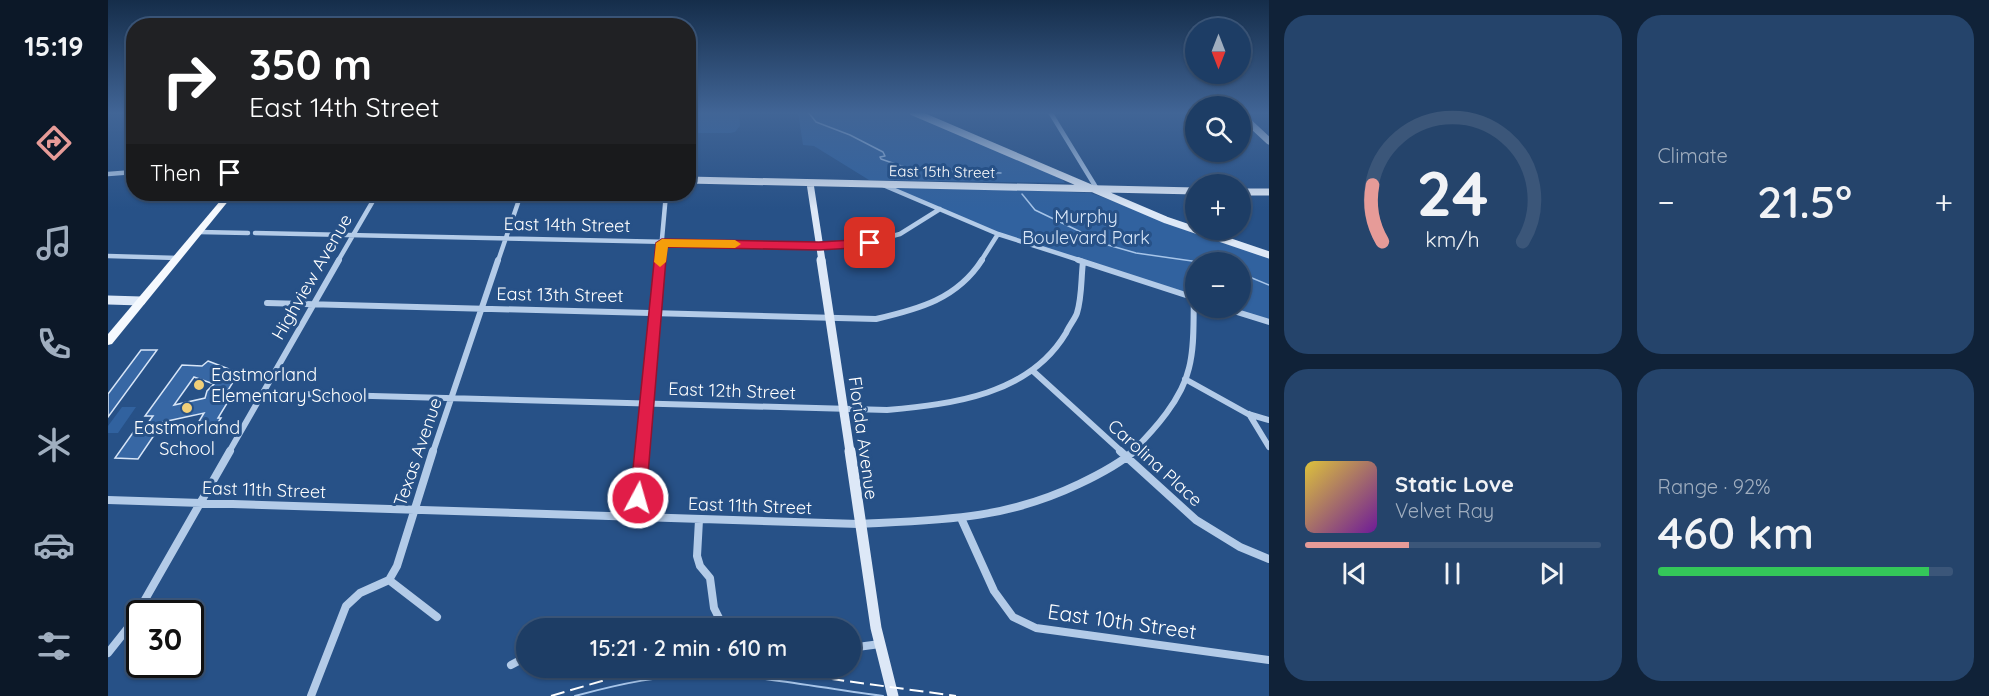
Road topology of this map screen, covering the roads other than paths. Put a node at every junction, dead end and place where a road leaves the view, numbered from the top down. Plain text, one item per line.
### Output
1 (988, 144) edge
2 (1071, 144) edge
3 (126, 173) edge
4 (108, 174) edge
5 (1059, 175) junction
6 (696, 180) edge
7 (810, 183) junction
8 (882, 184) junction
9 (1063, 188) junction
10 (1097, 189) junction
11 (1185, 191) edge
12 (1251, 192) edge
13 (1269, 192) edge
14 (224, 201) edge
15 (372, 201) edge
16 (519, 201) edge
17 (665, 201) edge
18 (940, 210) junction
19 (199, 232) junction
20 (248, 233) dead end
21 (255, 233) dead end
22 (998, 234) junction
23 (353, 235) junction
24 (506, 239) junction
25 (662, 243) junction
26 (819, 246) junction
27 (1269, 255) edge
28 (108, 256) edge
29 (178, 258) junction
30 (1083, 262) junction
31 (1185, 295) edge
32 (108, 300) edge
33 (141, 301) junction
34 (267, 303) dead end
35 (313, 305) junction
36 (482, 310) junction
37 (656, 314) junction
38 (1251, 316) edge
39 (829, 318) junction
40 (1194, 318) edge
41 (1269, 322) edge
42 (108, 341) edge
43 (1033, 371) junction
44 (1185, 380) junction
45 (262, 393) junction
46 (452, 398) junction
47 (647, 403) junction
48 (842, 408) junction
49 (1248, 414) junction
50 (1269, 420) edge
51 (1269, 447) edge
52 (1127, 457) junction
53 (108, 500) edge
54 (199, 503) junction
55 (413, 510) junction
56 (636, 518) junction
57 (961, 518) junction
58 (699, 520) junction
59 (859, 524) junction
60 (1269, 559) edge
61 (389, 580) junction
62 (437, 617) dead end
63 (719, 618) edge
64 (880, 644) junction
65 (861, 647) edge
66 (108, 653) edge
67 (1269, 660) edge
68 (516, 662) edge
69 (511, 665) dead end
70 (311, 696) edge
71 (893, 696) edge

1 - 5 street
2 - 10 street
3 - 4 street
5 - 9 street
5 - 10 street
6 - 7 street, East 15th Street
7 - 8 street, East 15th Street
7 - 26 street, Florida Avenue
8 - 9 street, East 15th Street
8 - 18 street
9 - 10 street, East 15th Street
10 - 11 street, East 15th Street
10 - 27 street
12 - 13 street
14 - 19 main road
15 - 23 street, Highview Avenue
16 - 24 street, Texas Avenue
17 - 25 street
18 - 22 street
18 - 26 street, East 14th Street
19 - 20 street
19 - 29 main road
21 - 23 street, East 14th Street
22 - 30 street
22 - 39 street, East 13th Street
23 - 24 street, East 14th Street
23 - 35 street, Highview Avenue
24 - 25 street, East 14th Street
24 - 36 street, Texas Avenue
25 - 26 street, East 14th Street
25 - 37 street
26 - 39 street, Florida Avenue
28 - 29 street
29 - 33 main road
30 - 31 street
30 - 43 street, East 12th Street
32 - 33 street
33 - 42 main road
34 - 35 street, East 13th Street
35 - 36 street, East 13th Street
35 - 45 street, Highview Avenue
36 - 37 street, East 13th Street
36 - 46 street, Texas Avenue
37 - 39 street, East 13th Street
37 - 47 street
38 - 41 street
39 - 48 street, Florida Avenue
40 - 44 street, East 11th Street
43 - 48 street, East 12th Street
43 - 52 street, Carolina Place
44 - 49 street
44 - 52 street, East 11th Street
45 - 46 street, East 12th Street
45 - 54 street, Highview Avenue
46 - 47 street, East 12th Street
46 - 55 street, Texas Avenue
47 - 48 street, East 12th Street
47 - 56 street
48 - 59 street, Florida Avenue
49 - 50 street
49 - 51 street
52 - 57 street, East 11th Street
52 - 60 street, Carolina Place
53 - 54 street, East 11th Street
54 - 55 street, East 11th Street
54 - 66 street, Highview Avenue
55 - 56 street, East 11th Street
55 - 61 street, Texas Avenue
56 - 58 street, East 11th Street
57 - 59 street, East 11th Street
57 - 67 street, East 10th Street
58 - 59 street, East 11th Street
58 - 63 street
59 - 64 street, Florida Avenue
61 - 62 street
61 - 70 street
64 - 65 street
64 - 71 street, Florida Avenue
68 - 69 street

